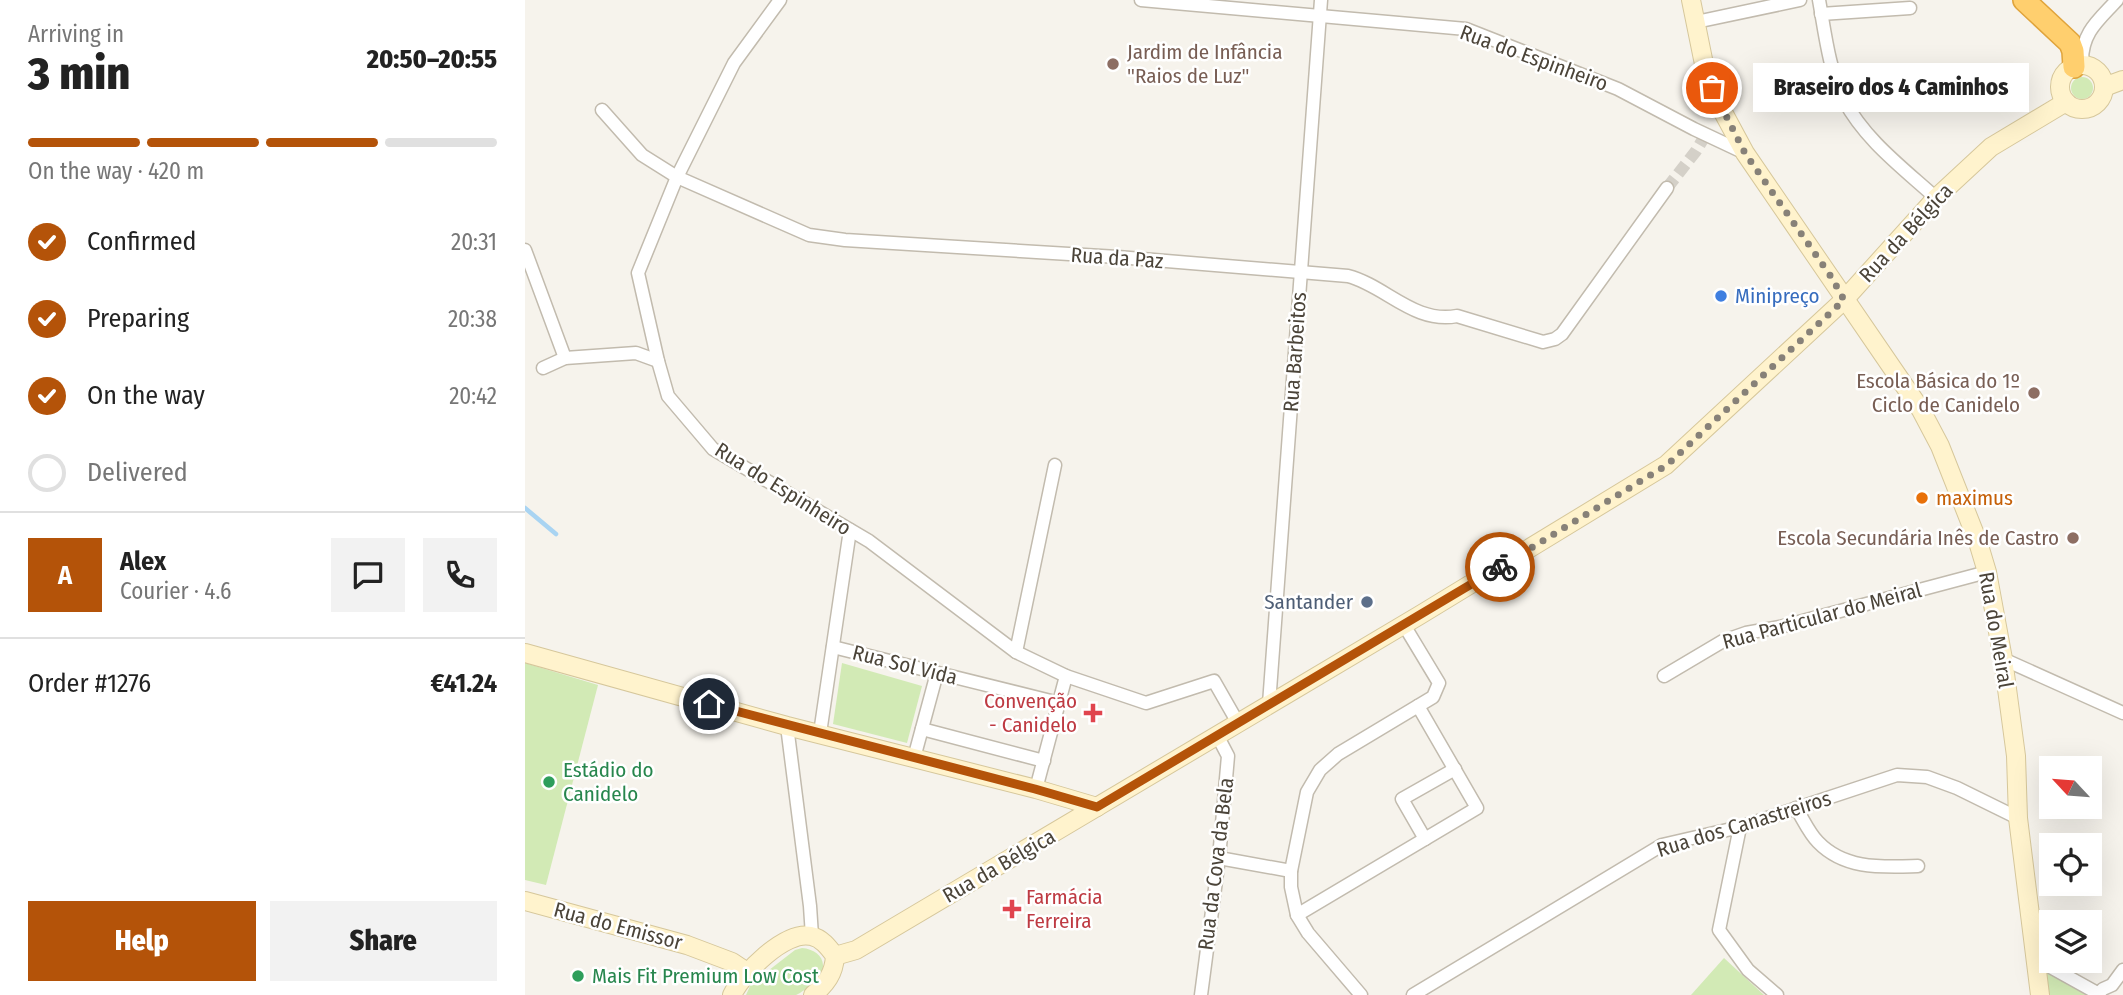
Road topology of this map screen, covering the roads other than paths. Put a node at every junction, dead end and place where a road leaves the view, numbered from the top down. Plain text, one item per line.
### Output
1 (779, 0) edge
2 (1141, 0) edge
3 (1321, 0) edge
4 (1691, 0) edge
5 (1800, 0) edge
6 (1819, 0) edge
7 (2024, 0) edge
8 (2117, 0) edge
9 (1910, 8) dead end
10 (1821, 14) junction
11 (1320, 16) junction
12 (1696, 22) junction
13 (2078, 66) junction
14 (2123, 80) edge
15 (2104, 87) junction
16 (2066, 102) junction
17 (602, 110) dead end
18 (1745, 153) junction
19 (677, 177) junction
20 (1667, 188) tunnel mouth
21 (1937, 198) junction
22 (525, 250) edge
23 (1301, 271) junction
24 (1844, 300) junction
25 (565, 358) junction
26 (658, 362) junction
27 (543, 368) dead end
28 (1055, 466) dead end
29 (850, 530) junction
30 (1987, 572) junction
31 (1404, 625) junction
32 (833, 648) junction
33 (1016, 652) junction
34 (525, 653) edge
35 (2003, 659) junction
36 (936, 673) junction
37 (1066, 676) junction
38 (1664, 676) dead end
39 (1059, 703) junction
40 (1269, 704) junction
41 (1418, 706) junction
42 (2123, 713) edge
43 (1238, 723) junction
44 (787, 726) junction
45 (922, 729) junction
46 (820, 733) junction
47 (1217, 735) junction
48 (914, 758) junction
49 (1044, 761) junction
50 (1455, 769) junction
51 (1035, 789) junction
52 (1097, 807) junction
53 (1796, 808) junction
54 (2018, 818) junction
55 (1740, 827) junction
56 (1425, 839) junction
57 (1219, 858) junction
58 (1918, 866) dead end
59 (1291, 870) junction
60 (525, 901) edge
61 (1297, 915) junction
62 (812, 936) junction
63 (835, 956) junction
64 (2036, 960) junction
65 (2123, 970) edge
66 (747, 972) junction
67 (2103, 993) edge
68 (732, 995) edge
69 (813, 995) edge
70 (1201, 995) edge
71 (1361, 995) edge
72 (1413, 995) edge
73 (1777, 995) edge
74 (2040, 995) edge

1 - 19 street, Rua do Espinheiro
2 - 11 street, Rua do Espinheiro
3 - 11 street, Rua Barbeitos
4 - 12 main road, Rua do Meiral
5 - 12 street
6 - 10 street
7 - 13 highway
8 - 13 street
9 - 10 street
10 - 21 street
11 - 18 street, Rua do Espinheiro
11 - 23 street, Rua Barbeitos
12 - 18 main road, Rua do Meiral
13 - 15 main road
13 - 16 main road
14 - 15 main road
15 - 16 main road
16 - 21 main road, Rua da Bélgica
17 - 19 street, Rua da Paz
18 - 24 main road, Rua do Meiral
19 - 23 street, Rua da Paz
19 - 26 street, Rua do Espinheiro
20 - 23 street, Rua da Paz
21 - 24 main road, Rua da Bélgica
22 - 25 street
23 - 40 street, Rua Barbeitos
24 - 30 main road, Rua do Meiral
24 - 31 main road, Rua da Bélgica
25 - 26 street
25 - 27 street
26 - 29 street, Rua do Espinheiro
28 - 33 street
29 - 32 street
29 - 33 street, Rua do Espinheiro
30 - 35 main road, Rua do Meiral
30 - 38 street, Rua Particular do Meiral
31 - 40 main road, Rua da Bélgica
31 - 41 street
32 - 36 street, Rua Sol Vida
32 - 46 street
33 - 37 street, Rua do Espinheiro
34 - 44 main road
35 - 42 street
35 - 54 main road, Rua do Meiral
36 - 39 street, Rua Sol Vida
36 - 45 street
37 - 39 street
37 - 43 street, Rua do Espinheiro
39 - 49 street
40 - 43 main road, Rua da Bélgica
41 - 50 street
41 - 59 street
43 - 47 main road, Rua da Bélgica
44 - 46 main road
44 - 62 street
45 - 48 street
45 - 49 street
46 - 48 main road
47 - 52 main road, Rua da Bélgica
47 - 57 street, Rua da Cova da Bela
48 - 51 main road
49 - 51 street
50 - 56 street
50 - 56 street
51 - 52 main road
52 - 63 main road, Rua da Bélgica
53 - 54 street, Rua dos Canastreiros
53 - 55 street, Rua dos Canastreiros
53 - 58 street
54 - 64 main road, Rua do Meiral
55 - 72 street, Rua dos Canastreiros
55 - 73 street
56 - 61 street
57 - 59 street
57 - 70 street, Rua da Cova da Bela
59 - 61 street
60 - 66 main road, Rua do Emissor
61 - 71 street
62 - 63 main road
62 - 66 main road
63 - 69 main road
64 - 67 street
64 - 74 main road, Rua do Meiral
65 - 67 street
66 - 68 main road

